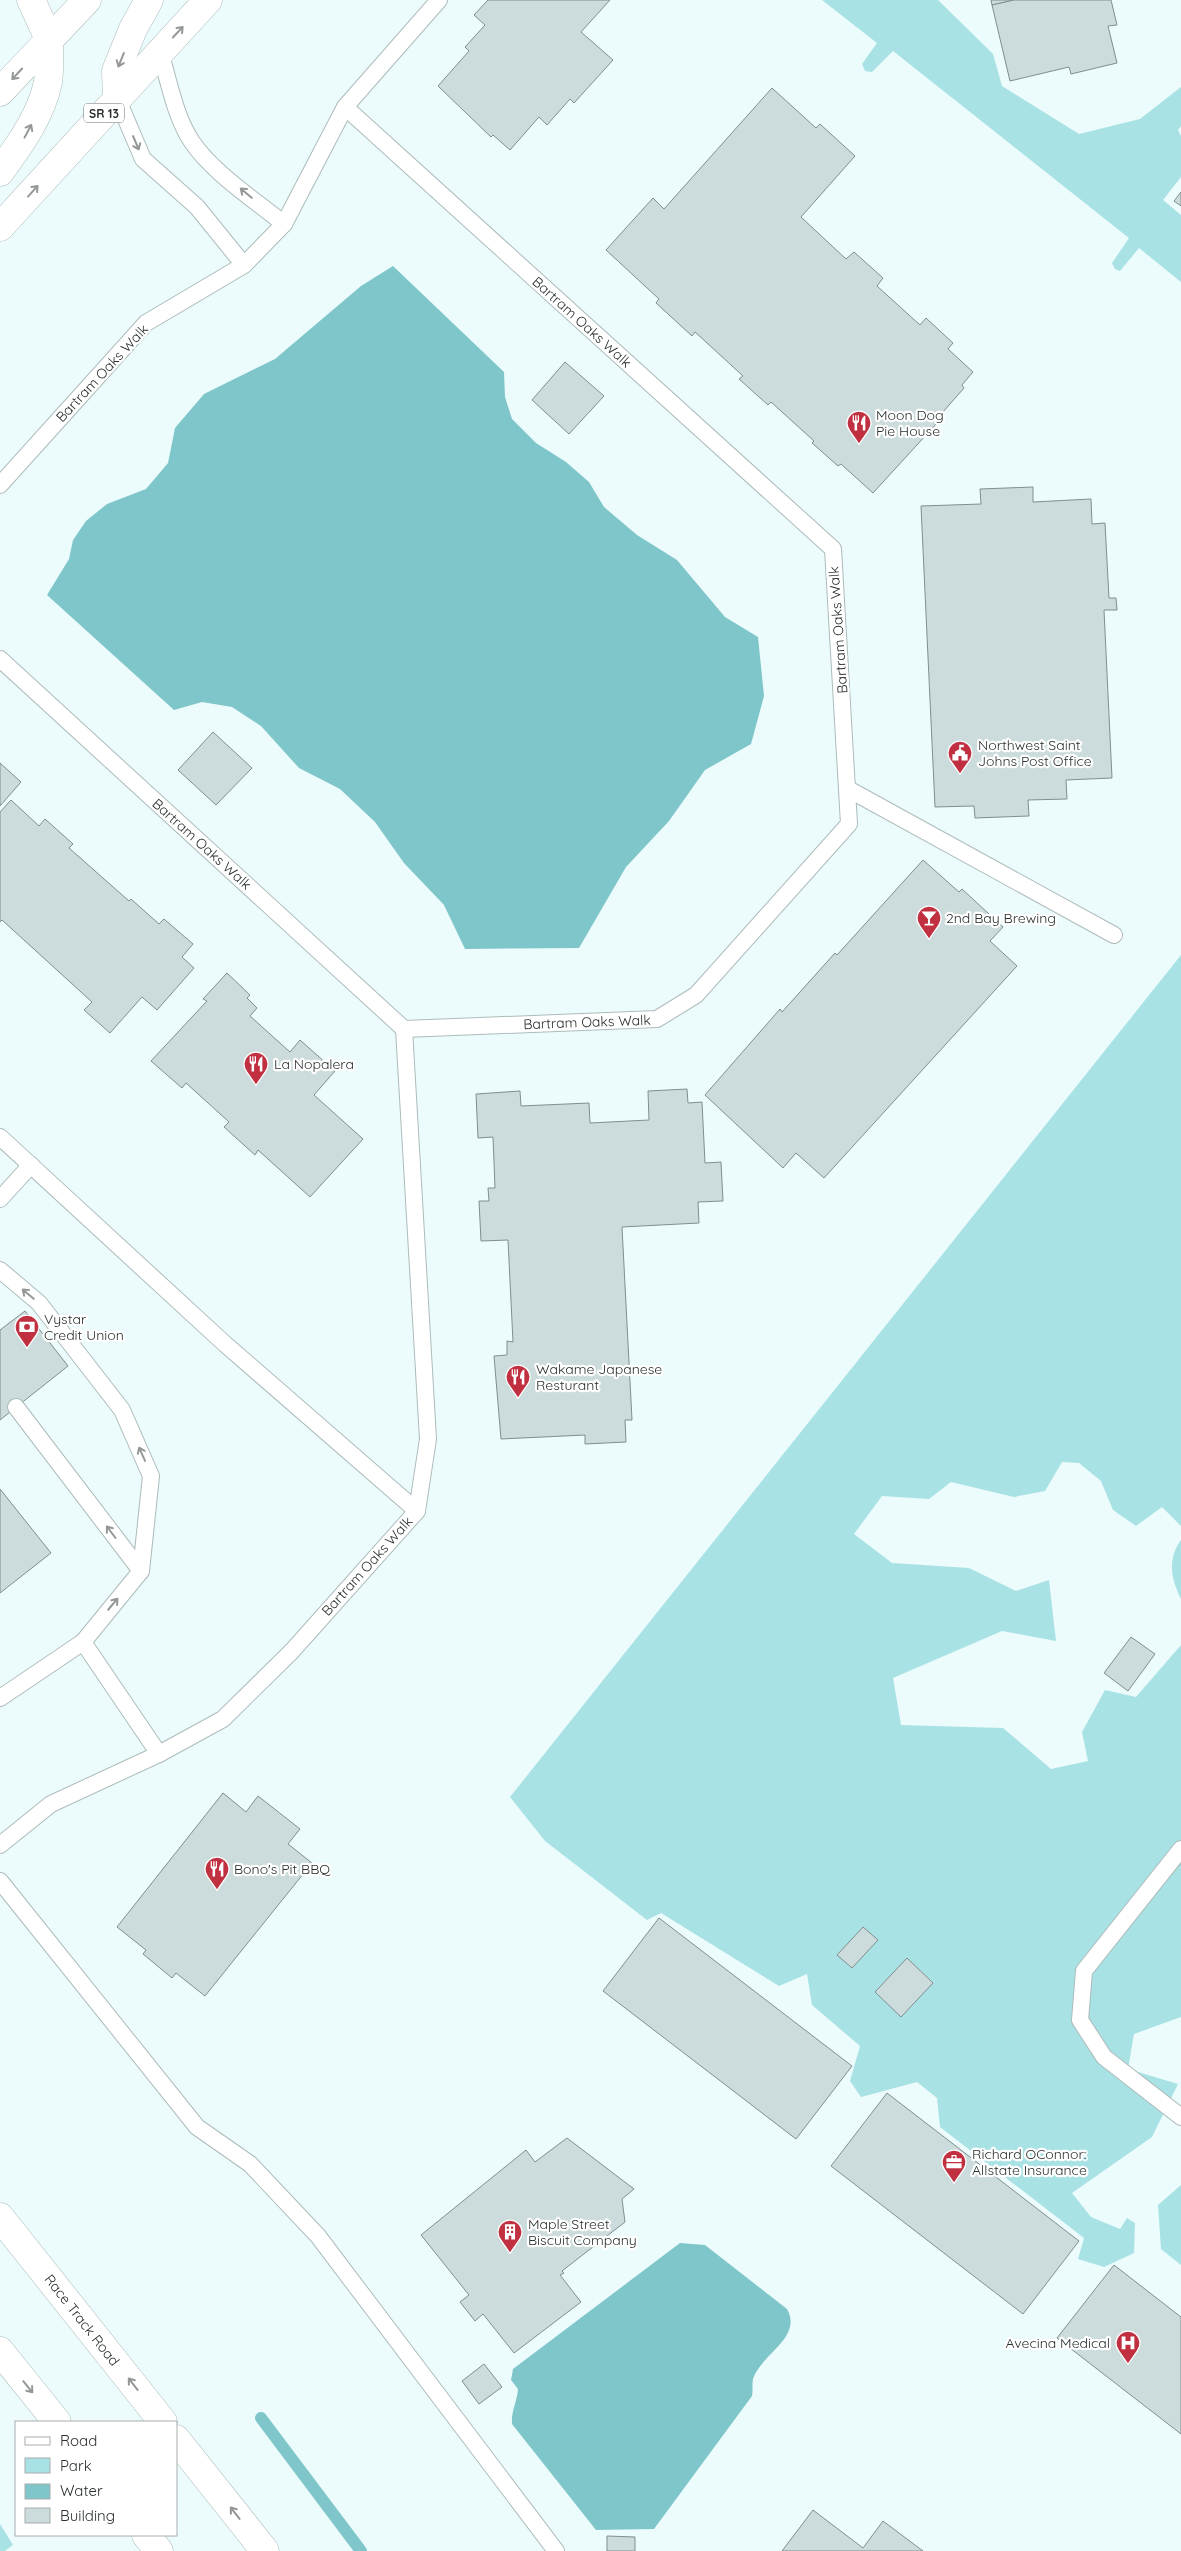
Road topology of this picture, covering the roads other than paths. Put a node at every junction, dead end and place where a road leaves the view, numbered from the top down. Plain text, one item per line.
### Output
1 (31, 0) edge
2 (87, 0) edge
3 (149, 0) edge
4 (208, 0) edge
5 (439, 0) edge
6 (50, 39) junction
7 (160, 52) junction
8 (0, 92) edge
9 (117, 98) junction
10 (345, 107) junction
11 (0, 172) edge
12 (284, 224) junction
13 (0, 227) edge
14 (244, 265) junction
15 (0, 485) edge
16 (0, 659) edge
17 (848, 789) junction
18 (1114, 936) dead end
19 (404, 1029) junction
20 (0, 1137) edge
21 (31, 1165) junction
22 (0, 1200) edge
23 (0, 1270) edge
24 (16, 1407) dead end
25 (417, 1511) junction
26 (141, 1570) junction
27 (83, 1642) junction
28 (0, 1698) edge
29 (159, 1754) junction
30 (0, 1845) edge
31 (1181, 1849) edge
32 (0, 1881) edge
33 (1181, 2117) edge
34 (0, 2217) edge
35 (0, 2351) edge
36 (56, 2421) edge
37 (162, 2421) edge
38 (178, 2442) edge
39 (147, 2536) edge
40 (159, 2551) edge
41 (265, 2551) edge
42 (556, 2551) edge

1 - 6 main road
2 - 6 main road
3 -> 9 main road
7 -> 4 main road, SR 13
5 - 10 lane
6 -> 8 main road
11 -> 6 main road
7 - 9 main road, SR 13
12 -> 7 lane
13 -> 9 main road, SR 13
9 -> 14 lane
10 - 12 lane, Bartram Oaks Walk
10 - 17 lane, Bartram Oaks Walk
12 - 14 lane, Bartram Oaks Walk
14 - 15 lane, Bartram Oaks Walk
16 - 19 lane, Bartram Oaks Walk
17 - 18 lane
17 - 19 lane, Bartram Oaks Walk
19 - 25 lane, Bartram Oaks Walk
20 - 21 lane
21 - 22 lane
21 - 25 lane
26 -> 23 lane
26 -> 24 lane
25 - 29 lane, Bartram Oaks Walk
27 -> 26 lane
27 - 28 lane
27 - 29 lane
29 - 30 lane, Bartram Oaks Walk
31 - 33 lane
32 - 42 lane
37 -> 34 main road, Race Track Road
35 -> 36 main road
41 -> 38 main road
39 - 40 main road

